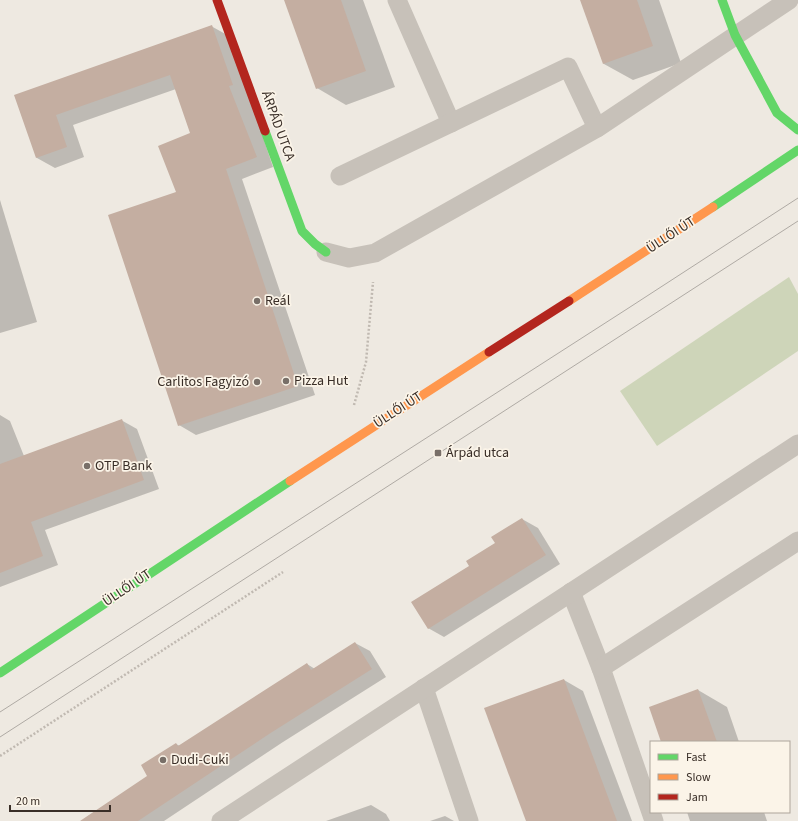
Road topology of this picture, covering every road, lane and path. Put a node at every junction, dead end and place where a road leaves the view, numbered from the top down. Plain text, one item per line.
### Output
1 (217, 0) edge
2 (397, 0) edge
3 (722, 0) edge
4 (789, 0) edge
5 (735, 35) junction
6 (451, 123) junction
7 (597, 128) junction
8 (798, 130) edge
9 (798, 150) edge
10 (340, 176) dead end
11 (326, 252) joint
12 (375, 253) junction
13 (354, 405) dead end
14 (798, 444) edge
15 (798, 541) edge
16 (283, 572) dead end
17 (571, 592) junction
18 (601, 668) junction
19 (0, 673) edge
20 (424, 688) junction
21 (0, 756) edge
22 (650, 809) edge
23 (221, 821) edge
24 (469, 821) edge

1 - 11 main road, ÁRPÁD UTCA
2 - 6 lane
3 - 5 main road
4 - 5 lane
5 - 7 lane
5 - 8 main road
6 - 7 lane
6 - 10 lane
7 - 12 lane
9 - 19 main road, ÜLLŐI ÚT
11 - 12 lane
12 - 13 path
14 - 17 lane
15 - 18 lane
16 - 21 path
17 - 18 lane
17 - 20 lane
18 - 22 lane
20 - 23 lane
20 - 24 lane

